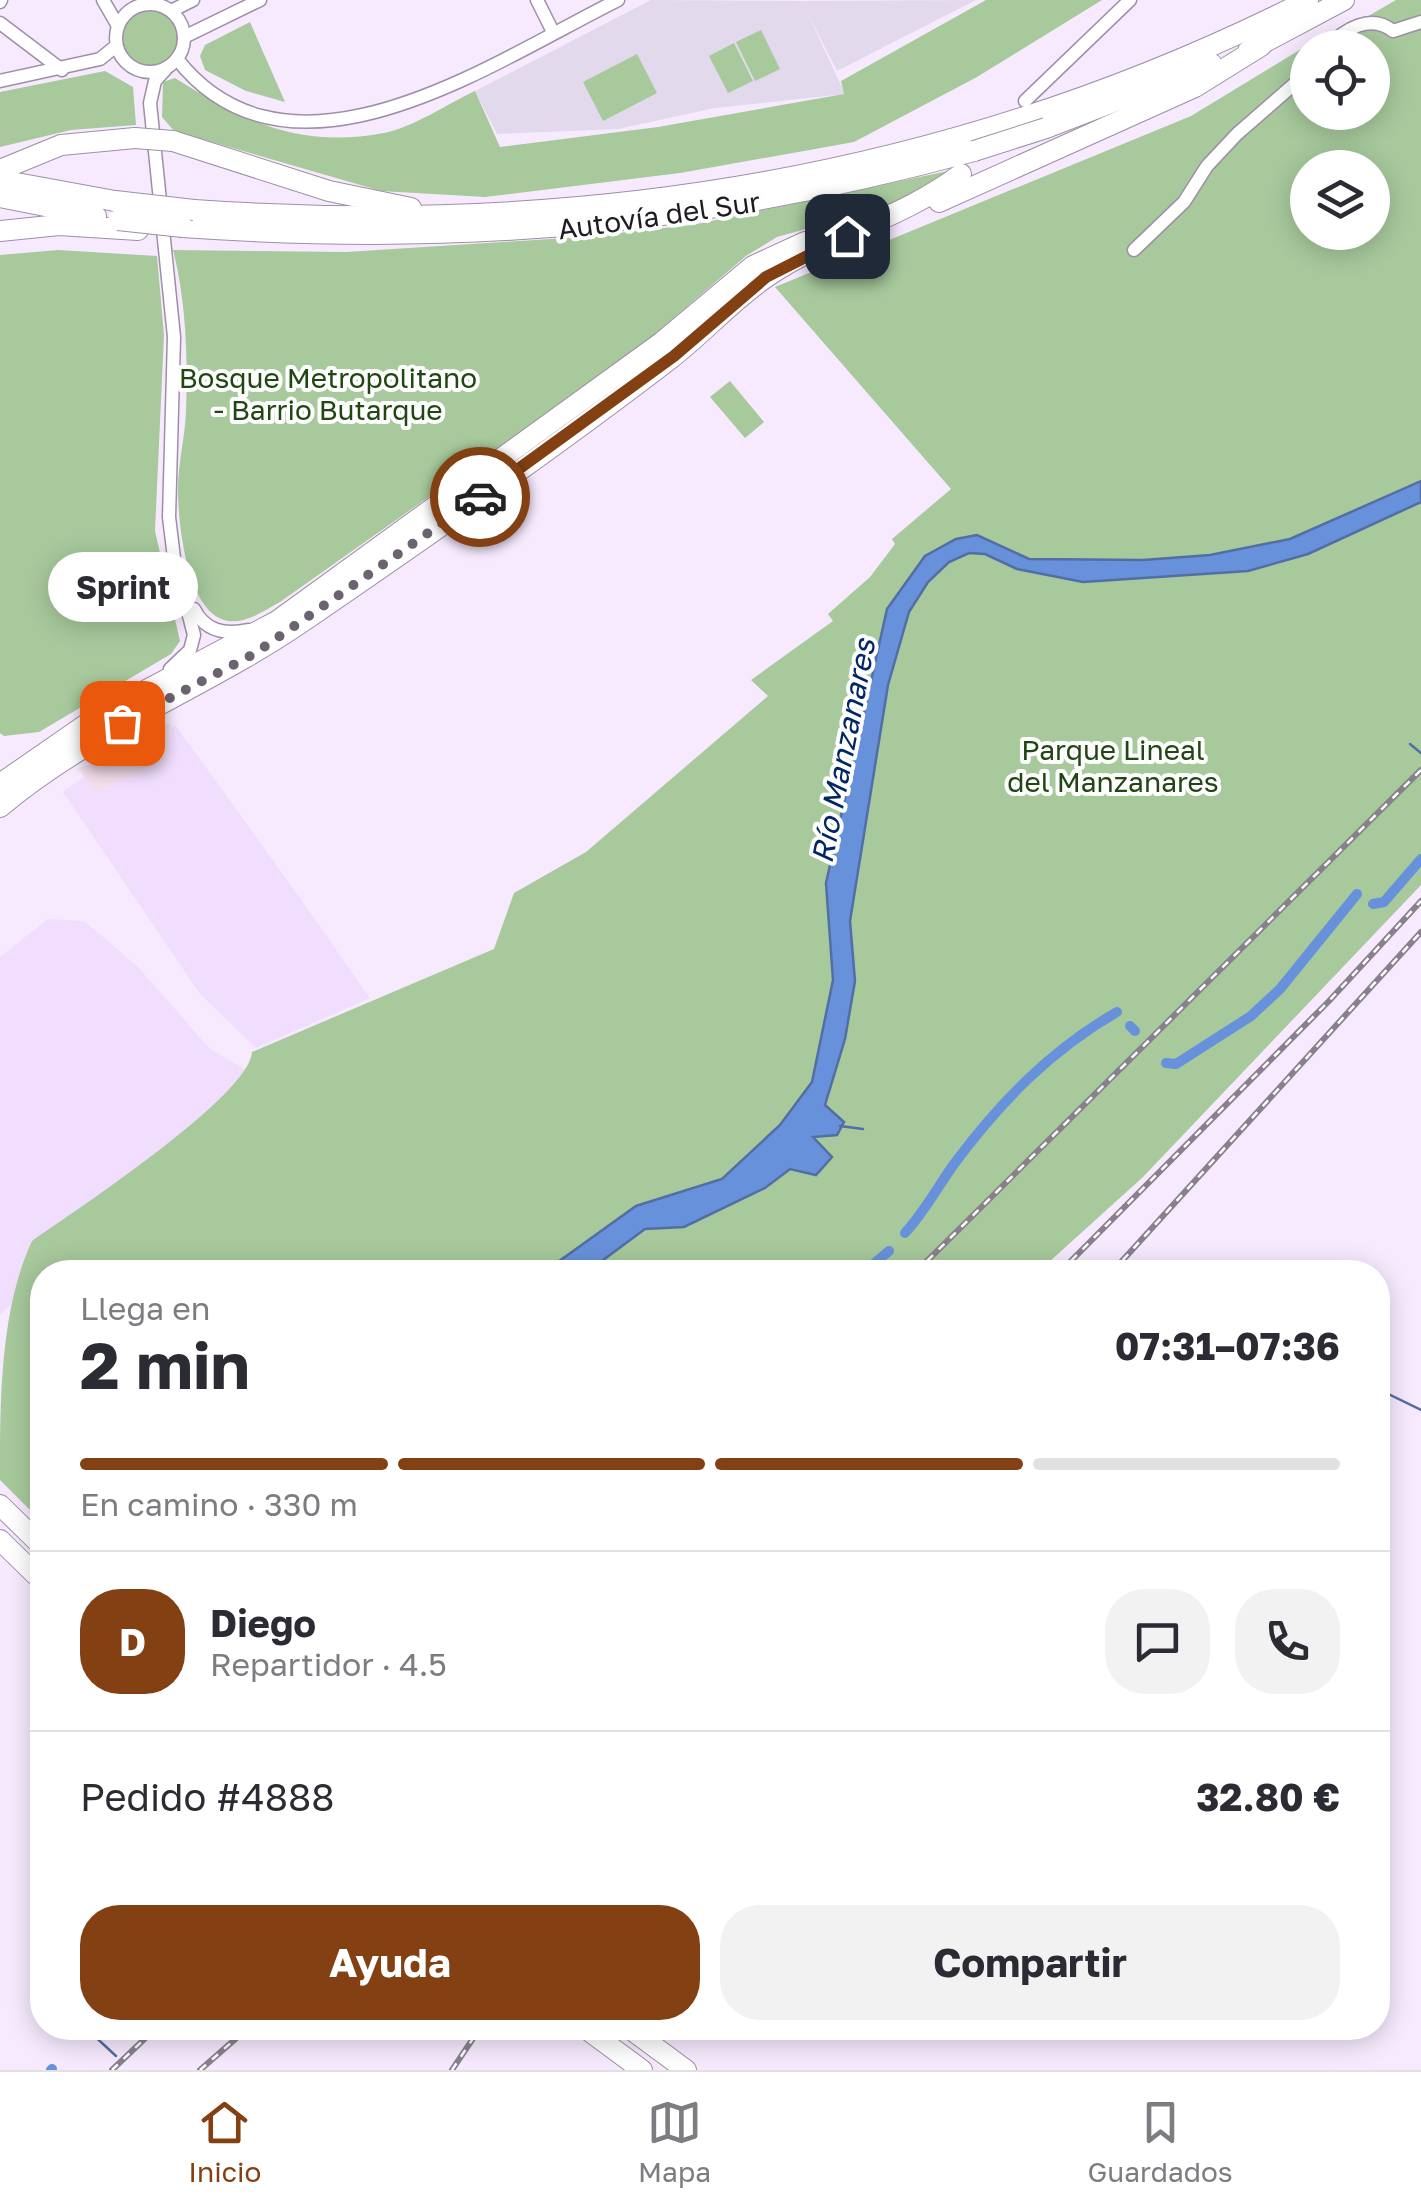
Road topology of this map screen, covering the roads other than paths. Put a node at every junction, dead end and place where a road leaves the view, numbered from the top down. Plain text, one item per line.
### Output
1 (104, 0) edge
2 (194, 0) edge
3 (260, 0) edge
4 (537, 0) edge
5 (618, 0) edge
6 (1130, 0) edge
7 (1308, 0) edge
8 (1344, 0) edge
9 (130, 4) edge
10 (171, 11) junction
11 (0, 22) edge
12 (1421, 22) edge
13 (118, 26) junction
14 (1353, 30) edge
15 (553, 32) junction
16 (184, 37) junction
17 (116, 46) junction
18 (1260, 46) junction
19 (177, 59) junction
20 (128, 65) junction
21 (62, 70) junction
22 (165, 70) junction
23 (0, 81) edge
24 (1290, 88) edge
25 (1024, 101) dead end
26 (150, 103) junction
27 (0, 170) edge
28 (961, 174) dead end
29 (0, 180) edge
30 (0, 197) edge
31 (557, 212) junction
32 (115, 216) junction
33 (189, 218) junction
34 (874, 224) junction
35 (0, 231) edge
36 (1134, 250) dead end
37 (766, 277) junction
38 (349, 570) junction
39 (182, 585) junction
40 (101, 714) junction
41 (0, 784) edge
42 (0, 807) edge
43 (0, 1505) edge
44 (30, 1534) edge
45 (0, 1540) edge
46 (30, 1569) edge
47 (601, 2040) edge
48 (645, 2040) edge
49 (642, 2070) edge
50 (686, 2070) edge

1 - 13 street
2 - 10 street
3 - 16 street
4 - 15 street
5 - 15 street
6 - 25 street
7 - 31 highway, Autovía del Sur
8 - 18 highway, Autovía del Sur
9 - 10 street
9 - 13 street
10 - 16 street
11 - 21 street
12 - 14 street
13 - 17 street
15 - 19 street
16 - 19 street
17 - 20 street
17 - 21 street
18 - 33 highway, Autovía del Sur, bridge
18 - 37 highway
19 - 22 street
20 - 22 street
20 - 26 street
21 - 23 street
22 - 26 street
24 - 36 street
26 - 39 street
27 - 31 highway, bridge
28 - 34 highway
29 - 32 highway, Autovía del Sur
30 - 32 highway, Autovía del Sur
31 - 33 highway, Autovía del Sur
32 - 33 highway, Autovía del Sur, bridge
32 - 35 highway
34 - 37 highway
34 - 38 highway
37 - 42 highway
38 - 39 street
38 - 40 highway
39 - 40 street
40 - 41 highway
43 - 44 highway
45 - 46 highway
47 - 49 highway
48 - 50 highway

